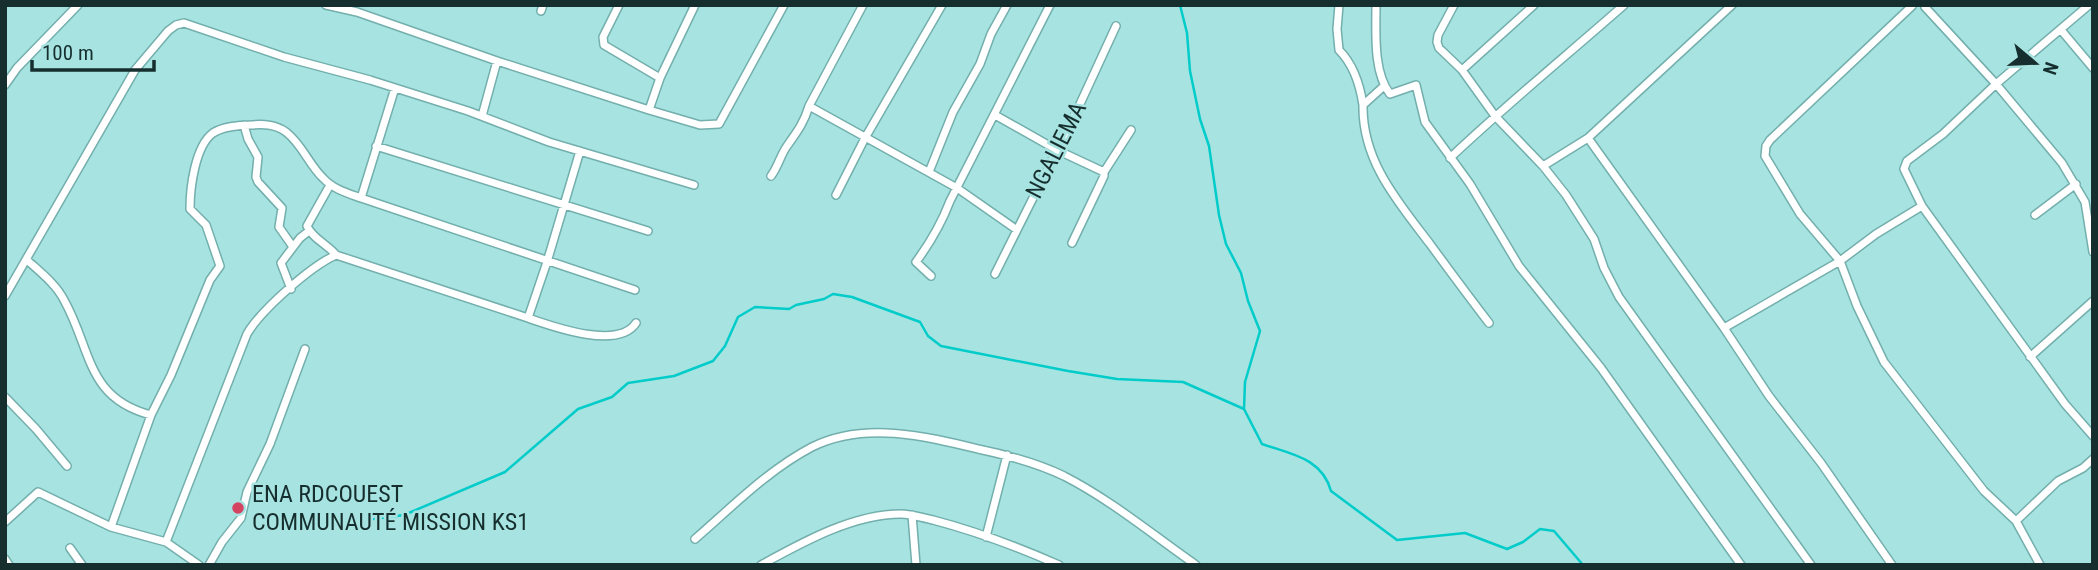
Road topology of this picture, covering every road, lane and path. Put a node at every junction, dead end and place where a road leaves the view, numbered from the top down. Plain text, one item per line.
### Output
1 (78, 5) edge
2 (326, 5) edge
3 (618, 5) edge
4 (695, 5) edge
5 (784, 5) edge
6 (863, 5) edge
7 (942, 5) edge
8 (1007, 5) edge
9 (1050, 5) edge
10 (1339, 5) edge
11 (1376, 5) edge
12 (1454, 5) edge
13 (1534, 5) edge
14 (1624, 5) edge
15 (1732, 5) edge
16 (1912, 5) edge
17 (2089, 5) edge
18 (1922, 6) edge
19 (358, 9) edge
20 (1116, 26) dead end
21 (2062, 30) junction
22 (497, 61) junction
23 (2093, 68) edge
24 (1462, 70) junction
25 (660, 78) junction
26 (1996, 84) junction
27 (5, 86) edge
28 (1384, 86) junction
29 (395, 88) junction
30 (1363, 105) junction
31 (809, 106) junction
32 (649, 110) junction
33 (995, 115) junction
34 (482, 116) junction
35 (1495, 116) junction
36 (244, 125) junction
37 (1131, 130) dead end
38 (864, 138) junction
39 (1588, 138) junction
40 (376, 146) junction
41 (1057, 150) junction
42 (580, 151) junction
43 (1450, 158) junction
44 (1543, 166) junction
45 (929, 172) junction
46 (1104, 172) junction
47 (771, 176) dead end
48 (2076, 184) junction
49 (330, 185) junction
50 (694, 185) dead end
51 (957, 188) junction
52 (836, 195) dead end
53 (361, 198) junction
54 (564, 205) junction
55 (1922, 206) junction
56 (2035, 215) dead end
57 (1017, 230) junction
58 (648, 231) dead end
59 (309, 232) junction
60 (1072, 243) dead end
61 (293, 247) junction
62 (2093, 252) edge
63 (336, 255) junction
64 (27, 260) junction
65 (547, 261) junction
66 (1840, 261) junction
67 (995, 274) dead end
68 (931, 276) dead end
69 (290, 289) junction
70 (635, 290) dead end
71 (5, 296) edge
72 (2093, 302) edge
73 (528, 318) junction
74 (636, 323) dead end
75 (1489, 323) dead end
76 (1724, 328) junction
77 (305, 349) dead end
78 (2030, 357) junction
79 (5, 397) edge
80 (151, 415) junction
81 (2093, 436) edge
82 (1007, 455) junction
83 (2093, 459) edge
84 (67, 466) dead end
85 (912, 515) junction
86 (2016, 521) junction
87 (5, 522) edge
88 (111, 527) junction
89 (986, 537) junction
90 (695, 539) dead end
91 (166, 542) junction
92 (70, 548) dead end
93 (5, 559) edge
94 (9, 565) edge
95 (82, 565) edge
96 (199, 565) edge
97 (209, 565) edge
98 (761, 565) edge
99 (916, 565) edge
100 (1059, 565) edge
101 (1196, 565) edge
102 (1741, 565) edge
103 (1811, 565) edge
104 (1892, 565) edge
105 (2040, 565) edge

1 - 27 street
2 - 19 street
3 - 25 street
4 - 25 street
5 - 32 street
6 - 31 street
7 - 38 street
8 - 45 street
9 - 33 street
10 - 30 street
11 - 28 street
12 - 24 street
13 - 24 street
14 - 35 street
15 - 39 street
16 - 18 street
16 - 66 street
17 - 21 street
18 - 26 street
19 - 22 street
20 - 41 street, NGALIEMA
21 - 23 street
21 - 26 street
22 - 32 street
22 - 34 street
24 - 35 street
25 - 32 street
26 - 48 street
26 - 55 street
28 - 30 street
28 - 43 street
29 - 34 street
29 - 40 street
29 - 64 street
30 - 75 street
31 - 38 street
31 - 47 street
33 - 41 street
33 - 51 street
34 - 42 street
35 - 43 street
35 - 44 street
36 - 49 street
36 - 61 street
36 - 80 street
37 - 46 street
38 - 45 street
38 - 52 street
39 - 44 street
39 - 76 street
40 - 53 street
40 - 54 street
41 - 46 street
41 - 57 street, NGALIEMA
42 - 50 street
42 - 54 street
43 - 102 street
44 - 103 street
45 - 51 street
46 - 60 street
48 - 56 street
48 - 62 street
49 - 53 street
49 - 59 street
51 - 57 street
51 - 68 street
53 - 65 street
54 - 58 street
54 - 65 street
55 - 66 street
55 - 78 street
57 - 67 street, NGALIEMA
59 - 61 street
59 - 63 street
61 - 69 street
63 - 69 street
63 - 73 street
64 - 71 street
64 - 80 street
65 - 70 street
65 - 73 street
66 - 76 street
66 - 86 street
69 - 91 street
72 - 78 street
73 - 74 street
76 - 104 street
77 - 97 street
78 - 81 street
79 - 84 street
80 - 88 street
82 - 89 street
82 - 90 street
82 - 101 street
83 - 86 street
85 - 89 street
85 - 98 street
85 - 99 street
86 - 105 street
87 - 88 street
88 - 91 street
89 - 100 street
91 - 96 street
92 - 95 street
93 - 94 street

